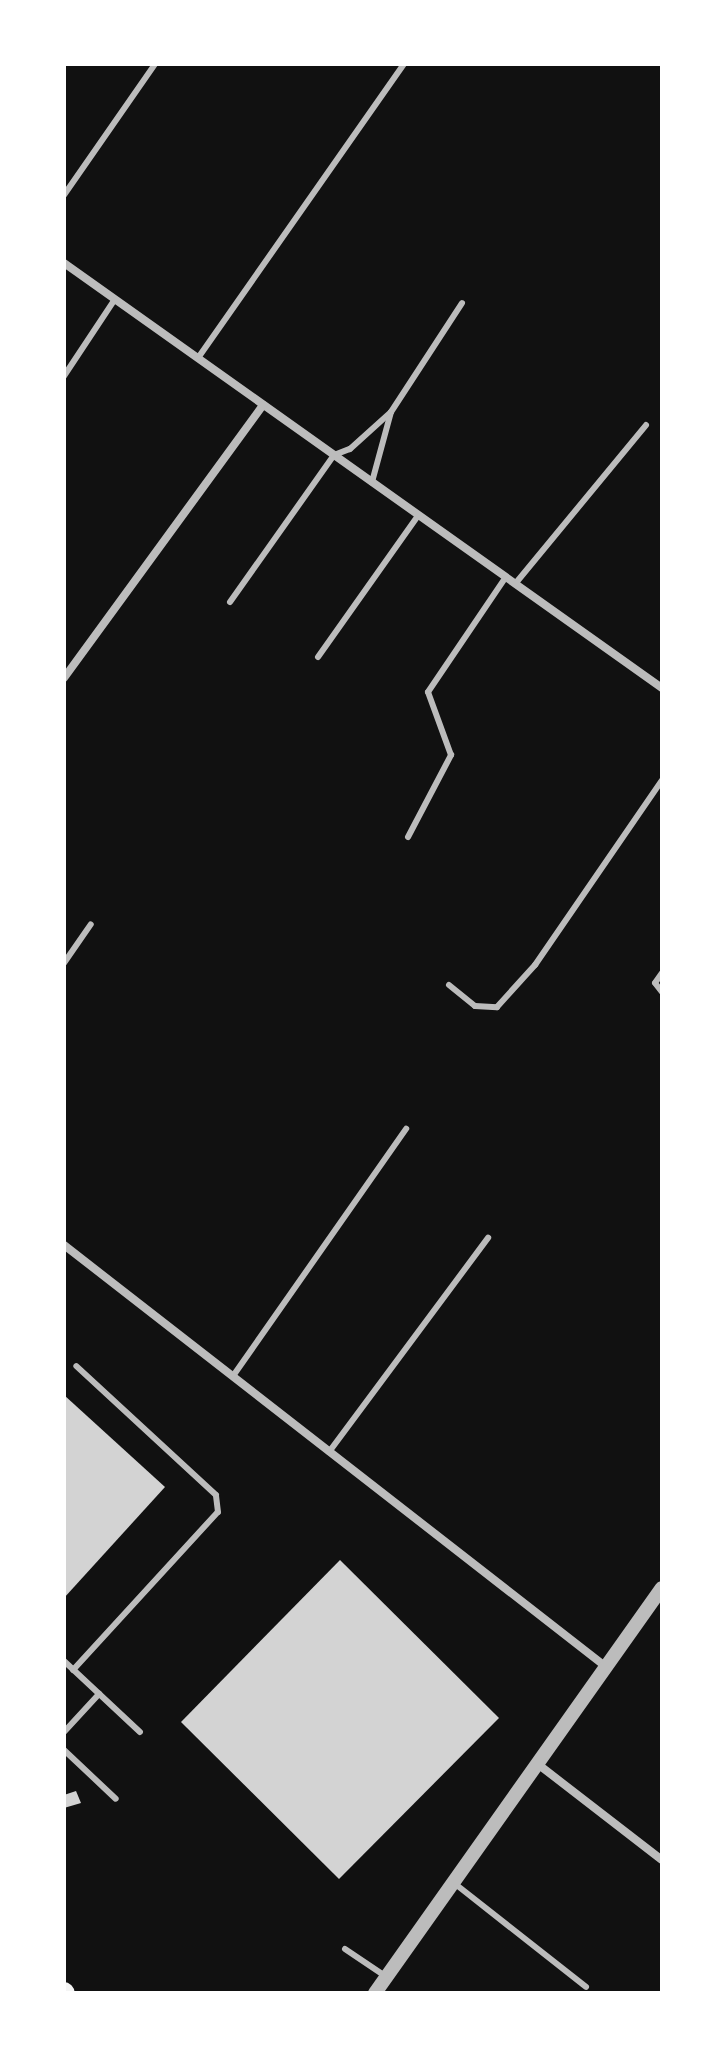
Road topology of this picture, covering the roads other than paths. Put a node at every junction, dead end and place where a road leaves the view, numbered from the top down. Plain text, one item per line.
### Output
1 (155, 64) edge
2 (404, 64) edge
3 (64, 195) edge
4 (64, 263) edge
5 (115, 299) junction
6 (462, 303) dead end
7 (198, 358) junction
8 (64, 376) edge
9 (263, 405) junction
10 (391, 412) junction
11 (646, 425) dead end
12 (334, 455) junction
13 (372, 482) junction
14 (418, 516) junction
15 (506, 577) junction
16 (515, 584) junction
17 (230, 602) dead end
18 (318, 657) dead end
19 (64, 678) edge
20 (662, 688) edge
21 (662, 780) edge
22 (408, 837) dead end
23 (91, 924) dead end
24 (64, 963) edge
25 (662, 973) edge
26 (449, 985) dead end
27 (662, 992) edge
28 (406, 1129) dead end
29 (488, 1238) dead end
30 (64, 1245) edge
31 (76, 1366) dead end
32 (233, 1376) junction
33 (329, 1452) junction
34 (662, 1588) edge
35 (64, 1661) edge
36 (605, 1666) junction
37 (73, 1670) junction
38 (99, 1694) junction
39 (64, 1732) edge
40 (140, 1732) dead end
41 (64, 1750) edge
42 (539, 1765) junction
43 (116, 1799) dead end
44 (662, 1860) edge
45 (454, 1883) junction
46 (345, 1949) dead end
47 (387, 1977) junction
48 (586, 1987) dead end
49 (375, 1993) edge

1 - 3 lane
2 - 7 lane
4 - 5 street
5 - 7 street
5 - 8 lane
6 - 10 lane
7 - 9 street
9 - 12 street
9 - 19 street
10 - 12 lane
10 - 13 lane
11 - 16 lane
12 - 13 street
12 - 17 lane
13 - 14 street
14 - 15 street
14 - 18 lane
15 - 16 street
15 - 22 lane
16 - 20 street
21 - 26 lane
23 - 24 lane
25 - 27 lane
28 - 32 lane
29 - 33 lane
30 - 32 street
31 - 37 lane
32 - 33 street
33 - 36 street
34 - 36 street
35 - 37 lane
36 - 42 street
37 - 38 lane
38 - 39 lane
38 - 40 lane
41 - 43 lane
42 - 44 street
42 - 45 street
45 - 47 street
45 - 48 lane
46 - 47 lane
47 - 49 street

